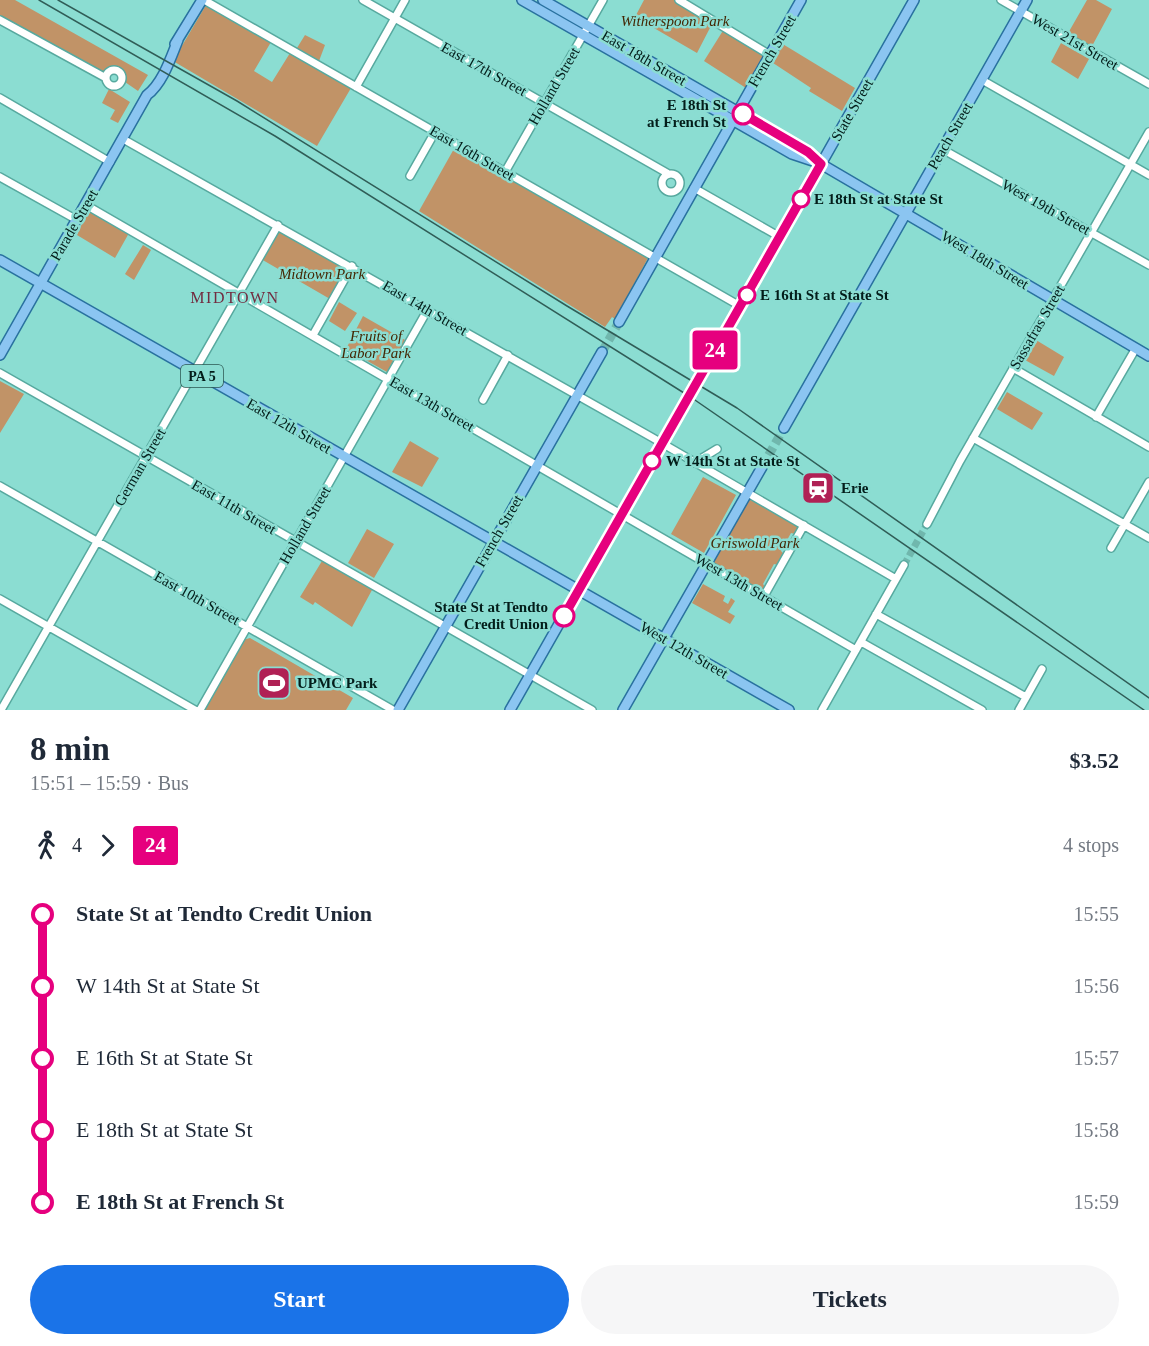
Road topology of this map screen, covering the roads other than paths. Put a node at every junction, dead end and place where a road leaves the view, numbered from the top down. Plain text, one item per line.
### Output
1 (203, 0) edge
2 (363, 0) edge
3 (405, 0) edge
4 (522, 0) edge
5 (543, 0) edge
6 (603, 0) edge
7 (679, 0) edge
8 (801, 0) edge
9 (914, 0) edge
10 (1001, 0) edge
11 (1027, 0) edge
12 (1021, 11) junction
13 (395, 19) junction
14 (0, 20) edge
15 (588, 26) junction
16 (583, 35) junction
17 (770, 55) junction
18 (106, 78) dead end
19 (981, 80) junction
20 (1149, 84) edge
21 (356, 87) junction
22 (0, 98) edge
23 (544, 103) junction
24 (738, 111) junction
25 (733, 121) junction
26 (435, 132) junction
27 (1149, 132) edge
28 (123, 139) junction
29 (1146, 145) edge
30 (942, 149) junction
31 (110, 162) junction
32 (821, 164) junction
33 (1130, 164) junction
34 (505, 172) junction
35 (667, 173) dead end
36 (1149, 175) edge
37 (410, 176) dead end
38 (0, 177) edge
39 (694, 188) junction
40 (86, 205) junction
41 (906, 214) junction
42 (77, 220) junction
43 (278, 225) junction
44 (1092, 233) junction
45 (780, 237) junction
46 (655, 257) junction
47 (0, 260) edge
48 (352, 266) junction
49 (1149, 266) edge
50 (41, 284) junction
51 (239, 293) junction
52 (1052, 300) junction
53 (740, 306) junction
54 (428, 309) junction
55 (619, 322) tunnel mouth
56 (313, 335) junction
57 (1136, 348) junction
58 (602, 352) tunnel mouth
59 (0, 355) edge
60 (508, 355) junction
61 (1149, 356) edge
62 (1013, 368) junction
63 (194, 371) junction
64 (0, 373) edge
65 (701, 376) tunnel mouth
66 (389, 378) junction
67 (577, 394) junction
68 (483, 400) dead end
69 (683, 406) tunnel mouth
70 (1096, 417) junction
71 (784, 428) tunnel mouth
72 (973, 438) junction
73 (662, 443) junction
74 (1149, 447) edge
75 (717, 449) dead end
76 (146, 456) junction
77 (344, 457) junction
78 (694, 463) junction
79 (538, 464) junction
80 (762, 468) tunnel mouth
81 (1149, 482) edge
82 (0, 486) edge
83 (747, 494) junction
84 (622, 514) junction
85 (927, 524) tunnel mouth
86 (804, 525) junction
87 (1125, 525) junction
88 (1149, 538) edge
89 (98, 541) junction
90 (296, 542) junction
91 (493, 542) junction
92 (1111, 548) dead end
93 (708, 564) junction
94 (904, 565) tunnel mouth
95 (896, 579) junction
96 (579, 591) junction
97 (764, 596) junction
98 (0, 599) edge
99 (876, 614) junction
100 (247, 626) junction
101 (445, 626) junction
102 (49, 627) junction
103 (665, 639) junction
104 (861, 642) junction
105 (856, 650) junction
106 (1042, 669) dead end
107 (530, 675) junction
108 (1026, 698) junction
109 (3, 708) edge
110 (195, 710) edge
111 (200, 710) edge
112 (395, 710) edge
113 (510, 710) edge
114 (592, 710) edge
115 (623, 710) edge
116 (789, 710) edge
117 (822, 710) edge
118 (982, 710) edge
119 (1019, 710) edge

1 - 21 street, East 16th Street
1 - 28 main road, Parade Street
2 - 13 street, East 17th Street
3 - 13 street
4 - 16 main road, East 18th Street
5 - 15 main road, East 18th Street
6 - 15 street, Holland Street
7 - 17 street
8 - 17 main road, French Street
9 - 32 main road, State Street
10 - 12 street, West 21st Street
11 - 12 main road, Peach Street
12 - 19 main road, Peach Street
12 - 20 street, West 21st Street
13 - 21 street
13 - 23 street, East 17th Street
14 - 18 street
15 - 16 street, Holland Street
15 - 24 main road, East 18th Street
16 - 23 street, Holland Street
16 - 25 main road, East 18th Street
17 - 24 main road, French Street
19 - 30 main road, Peach Street
19 - 33 street
21 - 26 street, East 16th Street
22 - 31 street
23 - 34 street, Holland Street
23 - 35 street, East 17th Street
24 - 25 main road, French Street
24 - 32 main road, East 18th Street
25 - 32 main road, East 18th Street
25 - 39 main road, French Street
26 - 34 street, East 16th Street
26 - 37 street
27 - 29 street, Sassafras Street
28 - 31 main road, Parade Street
28 - 43 street, East 14th Street
29 - 33 street, Sassafras Street
30 - 41 main road, Peach Street
30 - 44 street, West 19th Street
31 - 40 main road, Parade Street
32 - 41 main road, West 18th Street
32 - 45 main road, State Street
33 - 36 street
33 - 44 street, Sassafras Street
34 - 46 street, East 16th Street
38 - 42 street
39 - 45 street
39 - 46 main road, French Street
40 - 42 main road, Parade Street
40 - 51 street, East 13th Street
41 - 52 main road, West 18th Street
41 - 71 main road, Peach Street
42 - 50 main road, Parade Street
43 - 48 street, East 14th Street
43 - 51 street, German Street
44 - 49 street, West 19th Street
44 - 52 street, Sassafras Street
45 - 53 main road, State Street
46 - 53 street, East 16th Street
46 - 55 main road, French Street
47 - 50 main road, East 12th Street / PA 5
48 - 54 street, East 14th Street
48 - 56 street
50 - 59 main road, Parade Street
50 - 63 main road, East 12th Street / PA 5
51 - 56 street, East 13th Street
51 - 63 street, German Street
52 - 57 main road, West 18th Street
52 - 62 street, Sassafras Street
53 - 65 main road, State Street
54 - 60 street, East 14th Street
54 - 66 street, Holland Street
56 - 66 street, East 13th Street
57 - 61 main road, West 18th Street
57 - 70 street
58 - 67 main road, French Street
60 - 67 street, East 14th Street
60 - 68 street
62 - 70 street
62 - 72 street, Sassafras Street
63 - 76 street, German Street
63 - 77 main road, East 12th Street / PA 5
64 - 76 street, East 11th Street
66 - 77 street, Holland Street
66 - 79 street, East 13th Street
67 - 73 street, East 14th Street
67 - 79 main road, French Street
69 - 73 main road
70 - 74 street
72 - 85 street, Sassafras Street
72 - 87 street
73 - 78 street, East 14th Street
73 - 84 main road
75 - 78 street
76 - 89 street, German Street
76 - 90 street, East 11th Street
77 - 90 street, Holland Street
77 - 91 main road, East 12th Street / PA 5
78 - 83 street, East 14th Street
79 - 84 street, East 13th Street
79 - 91 main road, French Street
80 - 83 main road
81 - 87 street
82 - 89 street, East 10th Street
83 - 86 street, East 14th Street
83 - 93 main road
84 - 93 street, West 13th Street
84 - 96 main road
86 - 95 street, East 14th Street
86 - 97 street
87 - 88 street
87 - 92 street
89 - 100 street, East 10th Street
89 - 102 street, German Street
90 - 100 street, Holland Street
90 - 101 street, East 11th Street
91 - 96 main road, East 12th Street / PA 5
91 - 101 main road, French Street
93 - 97 street, West 13th Street
93 - 103 main road
94 - 95 street
95 - 99 street
96 - 103 main road, West 12th Street / PA 5
96 - 107 main road
97 - 105 street, West 13th Street
98 - 102 street
99 - 104 street
99 - 108 street
100 - 111 street, Holland Street
100 - 112 street, East 10th Street
101 - 107 street, East 11th Street
101 - 112 main road, French Street
102 - 109 street, German Street
102 - 110 street
103 - 115 main road
103 - 116 main road, West 12th Street / PA 5
104 - 105 street
104 - 118 street
105 - 117 street
106 - 108 street
107 - 113 main road
107 - 114 street, East 11th Street
108 - 119 street

